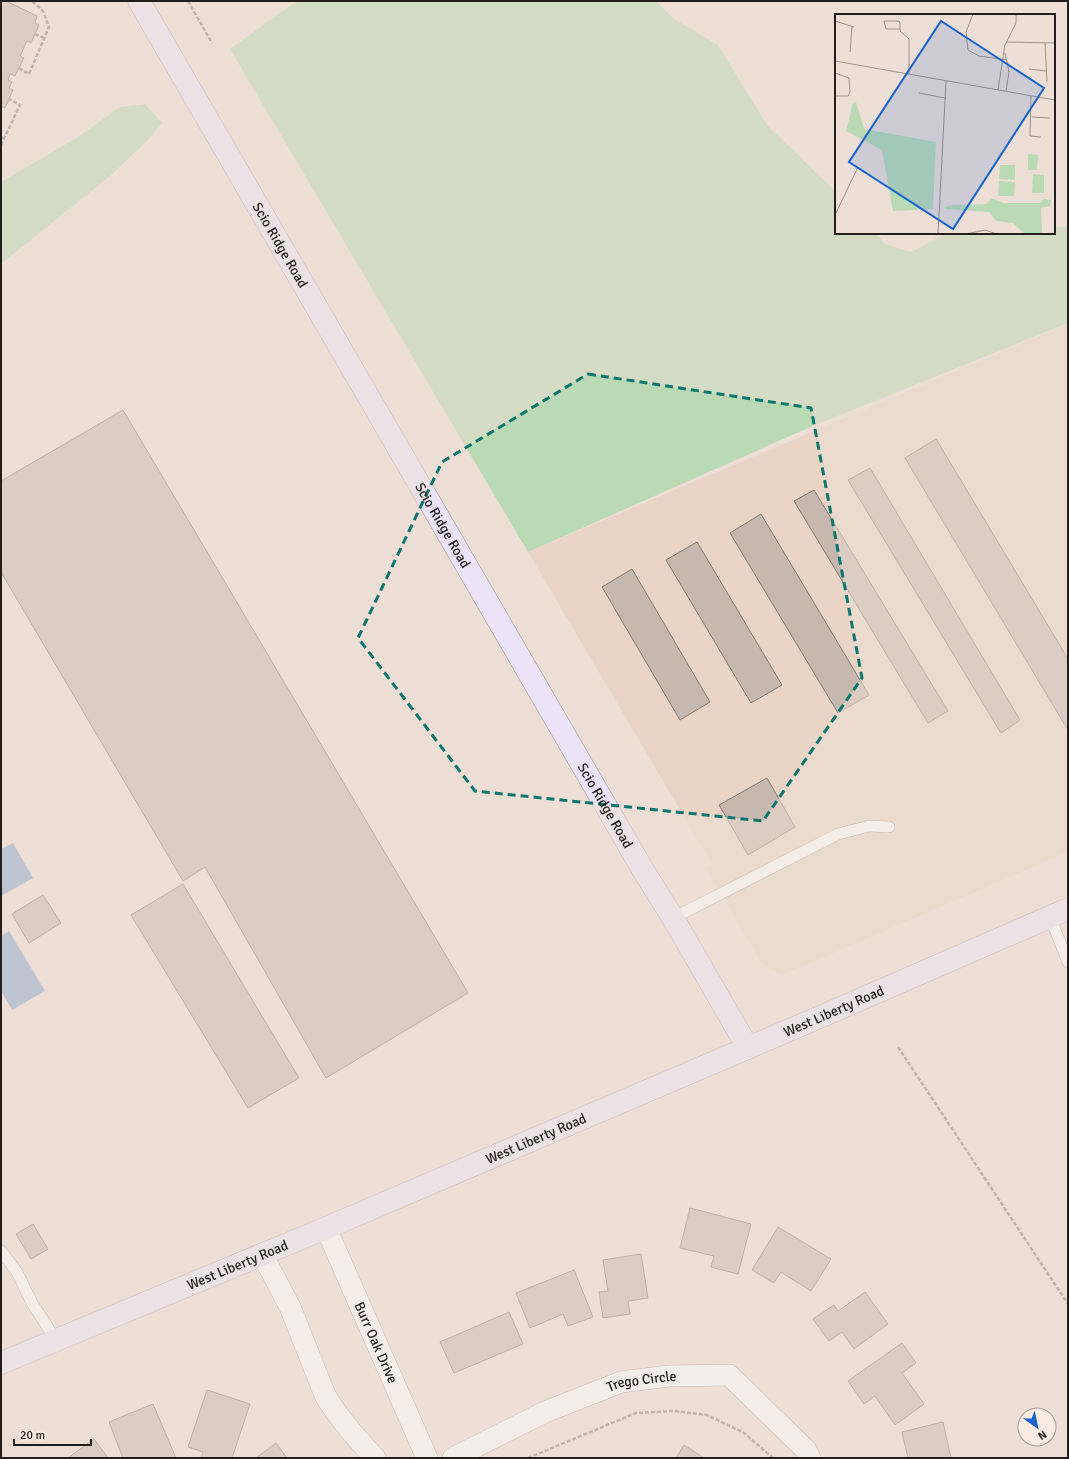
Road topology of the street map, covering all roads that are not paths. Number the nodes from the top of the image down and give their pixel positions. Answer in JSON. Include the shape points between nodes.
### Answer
{"nodes":[{"id":1,"x":140,"y":1,"type":"edge"},
{"id":2,"x":889,"y":827,"type":"dead end"},
{"id":3,"x":1059,"y":913,"type":"edge"},
{"id":4,"x":673,"y":918,"type":"junction"},
{"id":5,"x":1068,"y":962,"type":"edge"},
{"id":6,"x":748,"y":1048,"type":"junction"},
{"id":7,"x":326,"y":1228,"type":"junction"},
{"id":8,"x":1,"y":1250,"type":"edge"},
{"id":9,"x":262,"y":1254,"type":"junction"},
{"id":10,"x":56,"y":1340,"type":"junction"},
{"id":11,"x":1,"y":1363,"type":"edge"},
{"id":12,"x":374,"y":1458,"type":"edge"},
{"id":13,"x":426,"y":1458,"type":"edge"},
{"id":14,"x":453,"y":1458,"type":"edge"},
{"id":15,"x":810,"y":1458,"type":"edge"}],
"edges":[{"from":1,"to":4,"type":"street","name":"Scio Ridge Road"},
{"from":2,"to":4,"type":"lane","via":[[869,826],[838,834]]},
{"from":3,"to":5,"type":"lane"},
{"from":3,"to":6,"type":"street","name":"West Liberty Road"},
{"from":4,"to":6,"type":"street","name":"Scio Ridge Road"},
{"from":6,"to":7,"type":"street","name":"West Liberty Road"},
{"from":7,"to":9,"type":"street","name":"West Liberty Road"},
{"from":7,"to":13,"type":"street","name":"Burr Oak Drive"},
{"from":8,"to":10,"type":"lane","via":[[17,1272],[32,1303]]},
{"from":9,"to":10,"type":"street","name":"West Liberty Road"},
{"from":9,"to":12,"type":"street","via":[[290,1307],[332,1407]]},
{"from":10,"to":11,"type":"street","name":"West Liberty Road"},
{"from":14,"to":15,"type":"street","name":"Trego Circle","via":[[545,1412],[621,1382],[669,1376],[729,1375],[806,1450]]}]}
